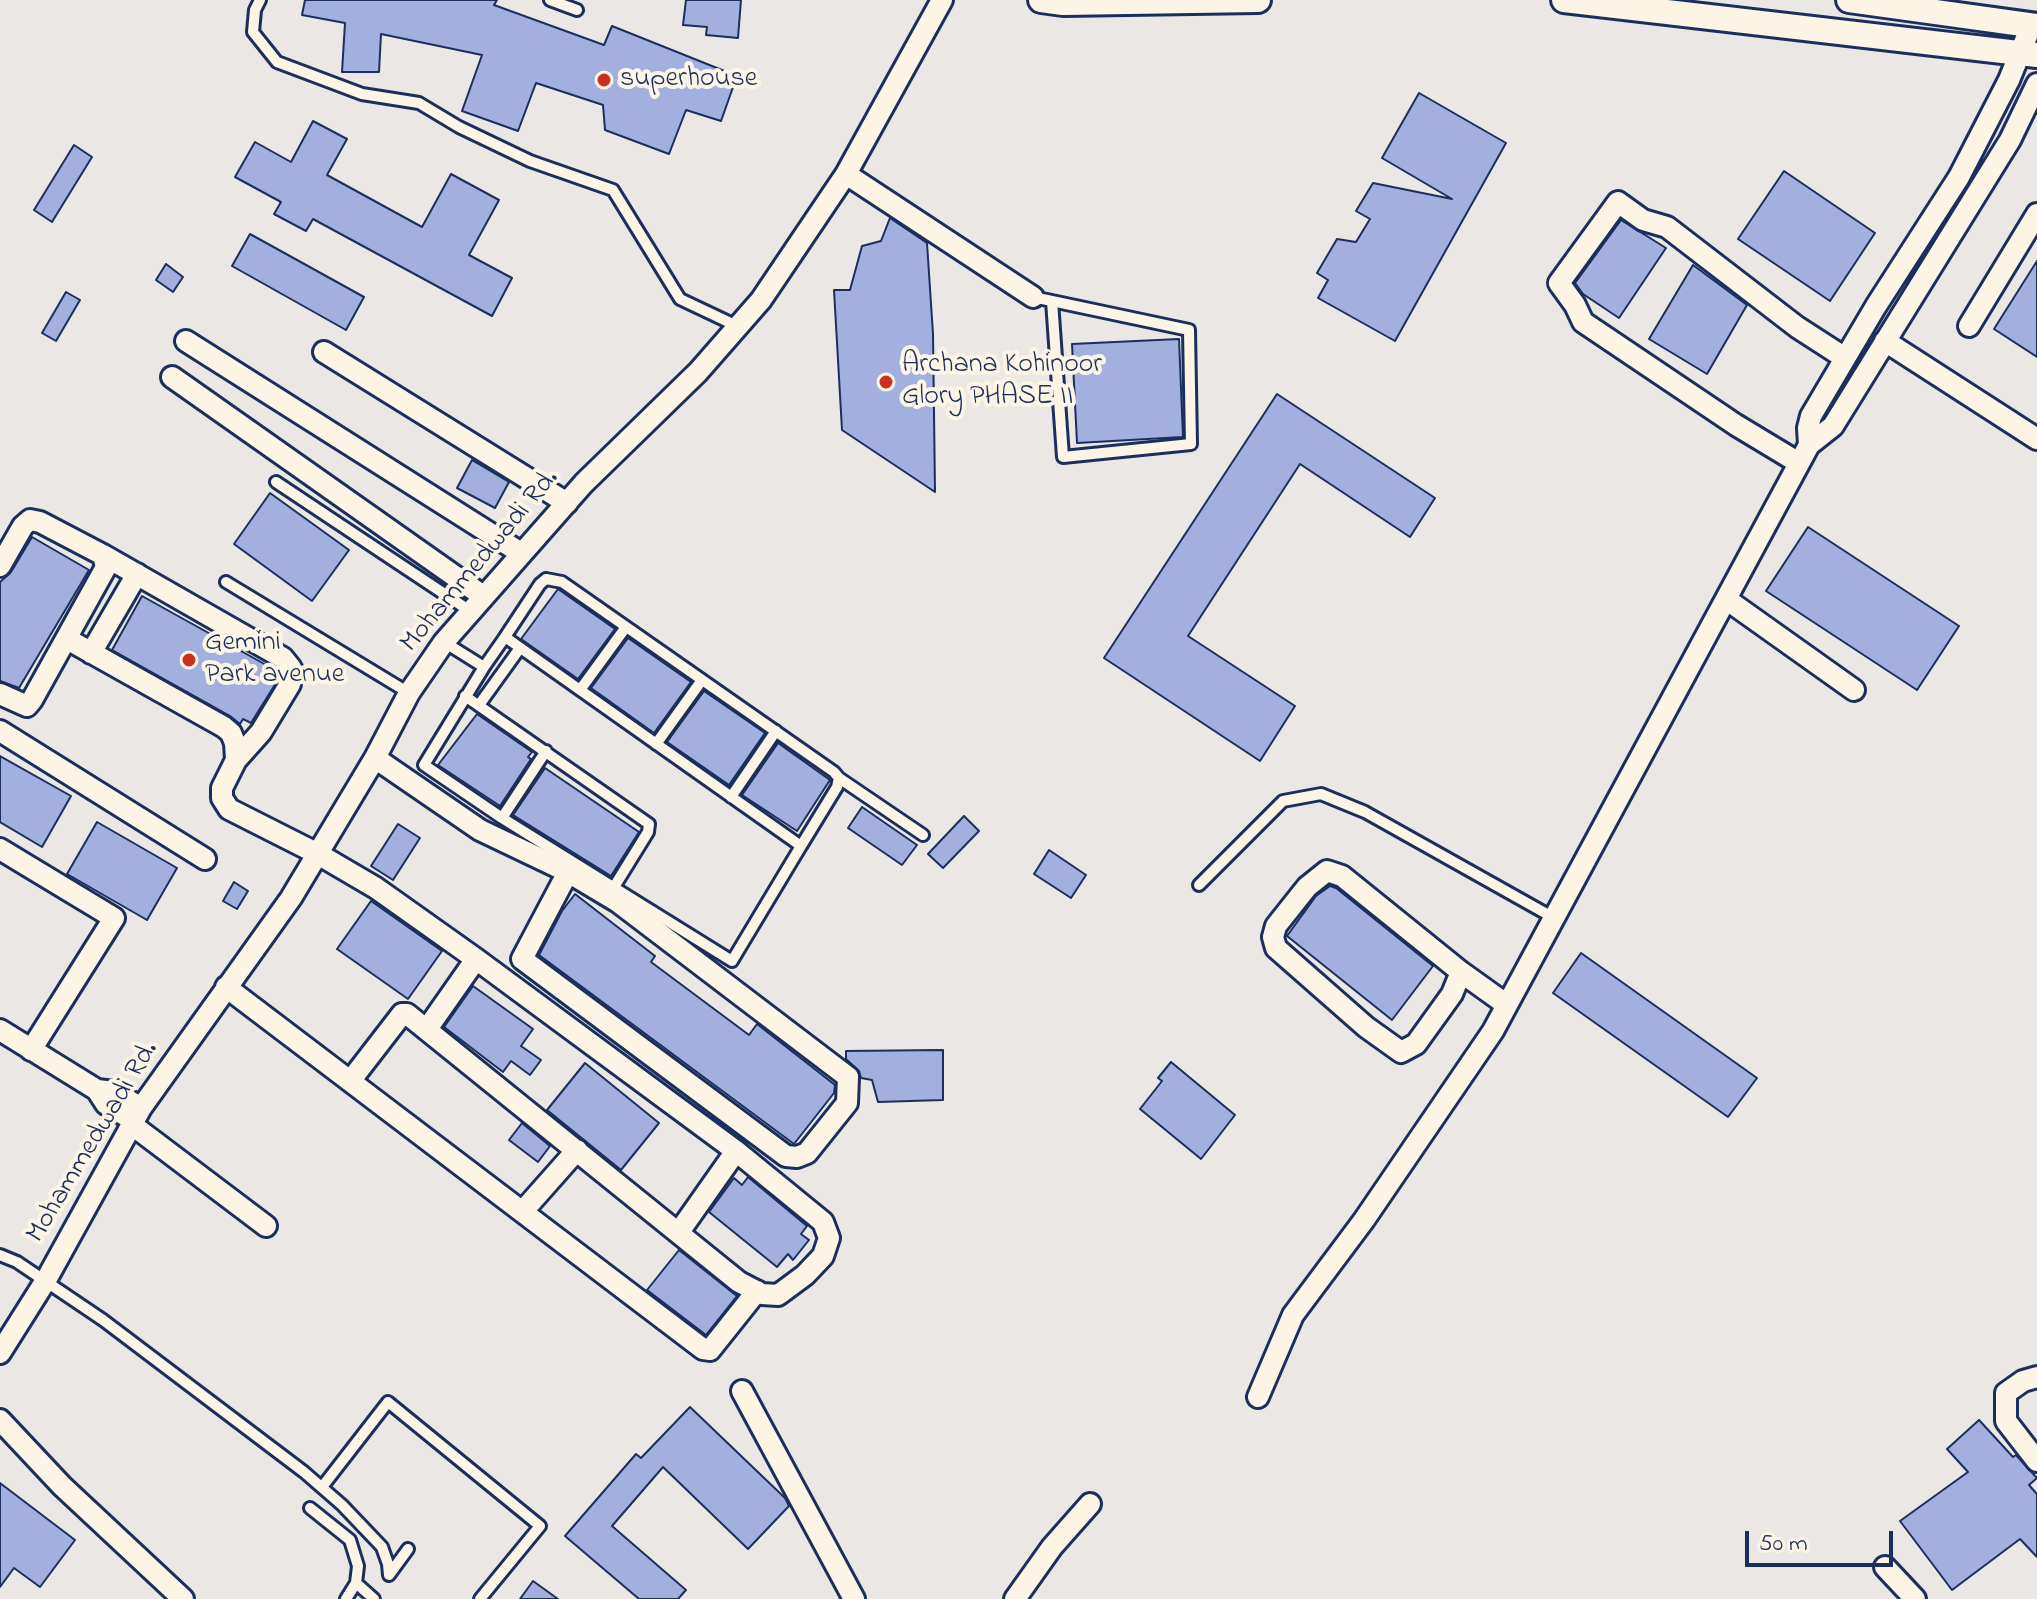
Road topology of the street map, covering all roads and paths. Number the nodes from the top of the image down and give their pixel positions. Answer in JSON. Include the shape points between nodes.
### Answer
{"nodes":[{"id":1,"x":260,"y":0,"type":"edge"},
{"id":2,"x":550,"y":0,"type":"edge"},
{"id":3,"x":942,"y":0,"type":"edge"},
{"id":4,"x":1041,"y":0,"type":"edge"},
{"id":5,"x":1258,"y":0,"type":"edge"},
{"id":6,"x":1564,"y":0,"type":"edge"},
{"id":7,"x":1849,"y":0,"type":"edge"},
{"id":8,"x":577,"y":10,"type":"dead end"},
{"id":9,"x":2034,"y":26,"type":"edge"},
{"id":10,"x":2028,"y":54,"type":"edge"},
{"id":11,"x":2037,"y":84,"type":"edge"},
{"id":12,"x":846,"y":174,"type":"junction"},
{"id":13,"x":2037,"y":214,"type":"edge"},
{"id":14,"x":1042,"y":299,"type":"junction"},
{"id":15,"x":737,"y":326,"type":"junction"},
{"id":16,"x":1969,"y":326,"type":"dead end"},
{"id":17,"x":186,"y":341,"type":"dead end"},
{"id":18,"x":1885,"y":341,"type":"junction"},
{"id":19,"x":324,"y":352,"type":"dead end"},
{"id":20,"x":1845,"y":358,"type":"junction"},
{"id":21,"x":172,"y":377,"type":"dead end"},
{"id":22,"x":2037,"y":439,"type":"edge"},
{"id":23,"x":1809,"y":445,"type":"junction"},
{"id":24,"x":1799,"y":463,"type":"junction"},
{"id":25,"x":276,"y":482,"type":"dead end"},
{"id":26,"x":567,"y":503,"type":"junction"},
{"id":27,"x":521,"y":553,"type":"junction"},
{"id":28,"x":103,"y":555,"type":"junction"},
{"id":29,"x":0,"y":566,"type":"edge"},
{"id":30,"x":137,"y":574,"type":"junction"},
{"id":31,"x":226,"y":582,"type":"dead end"},
{"id":32,"x":1726,"y":599,"type":"junction"},
{"id":33,"x":477,"y":603,"type":"junction"},
{"id":34,"x":626,"y":627,"type":"junction"},
{"id":35,"x":505,"y":637,"type":"junction"},
{"id":36,"x":67,"y":639,"type":"junction"},
{"id":37,"x":444,"y":642,"type":"junction"},
{"id":38,"x":520,"y":648,"type":"junction"},
{"id":39,"x":91,"y":653,"type":"junction"},
{"id":40,"x":484,"y":667,"type":"junction"},
{"id":41,"x":702,"y":680,"type":"junction"},
{"id":42,"x":580,"y":690,"type":"junction"},
{"id":43,"x":1854,"y":690,"type":"dead end"},
{"id":44,"x":409,"y":693,"type":"junction"},
{"id":45,"x":0,"y":694,"type":"edge"},
{"id":46,"x":465,"y":696,"type":"junction"},
{"id":47,"x":479,"y":705,"type":"junction"},
{"id":48,"x":0,"y":731,"type":"edge"},
{"id":49,"x":776,"y":731,"type":"junction"},
{"id":50,"x":656,"y":744,"type":"junction"},
{"id":51,"x":546,"y":751,"type":"junction"},
{"id":52,"x":375,"y":758,"type":"junction"},
{"id":53,"x":236,"y":760,"type":"junction"},
{"id":54,"x":839,"y":778,"type":"junction"},
{"id":55,"x":731,"y":797,"type":"junction"},
{"id":56,"x":502,"y":818,"type":"junction"},
{"id":57,"x":923,"y":835,"type":"dead end"},
{"id":58,"x":801,"y":846,"type":"junction"},
{"id":59,"x":0,"y":849,"type":"edge"},
{"id":60,"x":318,"y":854,"type":"junction"},
{"id":61,"x":205,"y":859,"type":"dead end"},
{"id":62,"x":568,"y":872,"type":"junction"},
{"id":63,"x":1199,"y":885,"type":"dead end"},
{"id":64,"x":614,"y":887,"type":"junction"},
{"id":65,"x":1554,"y":918,"type":"junction"},
{"id":66,"x":476,"y":959,"type":"junction"},
{"id":67,"x":1461,"y":972,"type":"junction"},
{"id":68,"x":226,"y":987,"type":"junction"},
{"id":69,"x":1507,"y":1005,"type":"junction"},
{"id":70,"x":427,"y":1029,"type":"junction"},
{"id":71,"x":0,"y":1030,"type":"edge"},
{"id":72,"x":31,"y":1050,"type":"junction"},
{"id":73,"x":351,"y":1080,"type":"junction"},
{"id":74,"x":135,"y":1117,"type":"junction"},
{"id":75,"x":577,"y":1150,"type":"junction"},
{"id":76,"x":736,"y":1151,"type":"junction"},
{"id":77,"x":523,"y":1211,"type":"junction"},
{"id":78,"x":266,"y":1226,"type":"dead end"},
{"id":79,"x":679,"y":1232,"type":"junction"},
{"id":80,"x":0,"y":1255,"type":"edge"},
{"id":81,"x":46,"y":1280,"type":"junction"},
{"id":82,"x":757,"y":1291,"type":"junction"},
{"id":83,"x":0,"y":1353,"type":"edge"},
{"id":84,"x":2037,"y":1377,"type":"edge"},
{"id":85,"x":742,"y":1391,"type":"dead end"},
{"id":86,"x":1258,"y":1397,"type":"dead end"},
{"id":87,"x":0,"y":1420,"type":"edge"},
{"id":88,"x":2037,"y":1461,"type":"edge"},
{"id":89,"x":322,"y":1487,"type":"junction"},
{"id":90,"x":1090,"y":1504,"type":"dead end"},
{"id":91,"x":310,"y":1508,"type":"dead end"},
{"id":92,"x":408,"y":1549,"type":"dead end"},
{"id":93,"x":1885,"y":1567,"type":"dead end"},
{"id":94,"x":356,"y":1583,"type":"junction"},
{"id":95,"x":183,"y":1599,"type":"edge"},
{"id":96,"x":346,"y":1599,"type":"edge"},
{"id":97,"x":374,"y":1599,"type":"edge"},
{"id":98,"x":480,"y":1599,"type":"edge"},
{"id":99,"x":854,"y":1599,"type":"edge"},
{"id":100,"x":1015,"y":1599,"type":"edge"},
{"id":101,"x":1915,"y":1599,"type":"edge"}],
"edges":[{"from":1,"to":15,"type":"lane","via":[[253,32],[277,62],[362,94],[419,103],[530,161],[613,190],[680,299]]},
{"from":2,"to":8,"type":"lane"},
{"from":3,"to":12,"type":"street","name":"Mohammedwadi Rd."},
{"from":4,"to":5,"type":"street"},
{"from":6,"to":10,"type":"street"},
{"from":7,"to":9,"type":"street"},
{"from":9,"to":10,"type":"street"},
{"from":10,"to":20,"type":"street","via":[[1959,177]]},
{"from":11,"to":18,"type":"street","via":[[2010,140]]},
{"from":12,"to":14,"type":"street"},
{"from":12,"to":15,"type":"street","name":"Mohammedwadi Rd.","via":[[761,300]]},
{"from":13,"to":16,"type":"street"},
{"from":14,"to":14,"type":"lane","via":[[1189,330],[1191,444],[1063,457]]},
{"from":15,"to":26,"type":"street","name":"Mohammedwadi Rd."},
{"from":17,"to":27,"type":"street"},
{"from":18,"to":22,"type":"street"},
{"from":18,"to":23,"type":"street","via":[[1833,426]]},
{"from":19,"to":26,"type":"street"},
{"from":20,"to":23,"type":"street","via":[[1811,416]]},
{"from":20,"to":24,"type":"street","via":[[1667,227],[1643,220],[1618,202],[1559,283],[1583,322]]},
{"from":21,"to":33,"type":"street"},
{"from":23,"to":24,"type":"street"},
{"from":24,"to":32,"type":"street"},
{"from":25,"to":33,"type":"lane"},
{"from":26,"to":27,"type":"street","name":"Mohammedwadi Rd."},
{"from":27,"to":33,"type":"street","name":"Mohammedwadi Rd."},
{"from":28,"to":29,"type":"street","via":[[30,520]]},
{"from":28,"to":30,"type":"street"},
{"from":28,"to":36,"type":"street","via":[[106,567]]},
{"from":30,"to":39,"type":"street"},
{"from":30,"to":53,"type":"street","via":[[283,658],[291,668],[290,684],[261,732]]},
{"from":31,"to":44,"type":"lane"},
{"from":32,"to":43,"type":"street"},
{"from":32,"to":65,"type":"street"},
{"from":33,"to":37,"type":"street","name":"Mohammedwadi Rd."},
{"from":34,"to":35,"type":"lane","via":[[562,582],[546,579]]},
{"from":34,"to":41,"type":"lane"},
{"from":34,"to":42,"type":"lane"},
{"from":35,"to":38,"type":"lane"},
{"from":35,"to":40,"type":"lane"},
{"from":36,"to":39,"type":"street"},
{"from":36,"to":45,"type":"street","via":[[27,706]]},
{"from":37,"to":40,"type":"lane"},
{"from":37,"to":44,"type":"street","name":"Mohammedwadi Rd."},
{"from":38,"to":42,"type":"lane"},
{"from":38,"to":47,"type":"lane"},
{"from":39,"to":53,"type":"street","via":[[224,727],[235,743]]},
{"from":40,"to":46,"type":"lane"},
{"from":41,"to":49,"type":"lane"},
{"from":41,"to":50,"type":"lane"},
{"from":42,"to":50,"type":"lane"},
{"from":44,"to":52,"type":"street","name":"Mohammedwadi Rd."},
{"from":46,"to":47,"type":"lane"},
{"from":46,"to":56,"type":"lane","via":[[424,765]]},
{"from":47,"to":51,"type":"lane"},
{"from":48,"to":61,"type":"street"},
{"from":49,"to":54,"type":"lane"},
{"from":49,"to":55,"type":"lane"},
{"from":50,"to":55,"type":"lane"},
{"from":51,"to":56,"type":"lane"},
{"from":51,"to":64,"type":"lane","via":[[649,824]]},
{"from":52,"to":60,"type":"street","name":"Mohammedwadi Rd."},
{"from":52,"to":62,"type":"street","via":[[480,830]]},
{"from":53,"to":60,"type":"street","via":[[222,788],[229,809]]},
{"from":54,"to":57,"type":"lane"},
{"from":54,"to":58,"type":"lane"},
{"from":55,"to":58,"type":"lane"},
{"from":56,"to":64,"type":"lane"},
{"from":58,"to":64,"type":"lane","via":[[732,961]]},
{"from":59,"to":72,"type":"street","via":[[114,918]]},
{"from":60,"to":66,"type":"street"},
{"from":60,"to":68,"type":"street","name":"Mohammedwadi Rd."},
{"from":62,"to":62,"type":"street","via":[[618,902],[848,1077],[847,1103],[807,1153],[786,1156],[522,959]]},
{"from":63,"to":65,"type":"lane","via":[[1283,801],[1321,794],[1365,812]]},
{"from":65,"to":69,"type":"street"},
{"from":66,"to":70,"type":"street"},
{"from":66,"to":76,"type":"street"},
{"from":67,"to":67,"type":"street","via":[[1342,876],[1327,871],[1307,887],[1273,937],[1276,948],[1401,1052],[1416,1044],[1452,994]]},
{"from":67,"to":69,"type":"street"},
{"from":68,"to":73,"type":"street"},
{"from":68,"to":74,"type":"street","name":"Mohammedwadi Rd."},
{"from":69,"to":86,"type":"street","via":[[1372,1208],[1293,1315]]},
{"from":70,"to":73,"type":"street","via":[[402,1014]]},
{"from":70,"to":75,"type":"street"},
{"from":71,"to":72,"type":"street"},
{"from":72,"to":74,"type":"street","via":[[97,1090],[115,1092]]},
{"from":73,"to":77,"type":"street"},
{"from":74,"to":78,"type":"street"},
{"from":74,"to":81,"type":"street","name":"Mohammedwadi Rd."},
{"from":75,"to":77,"type":"street"},
{"from":75,"to":79,"type":"street"},
{"from":76,"to":79,"type":"street"},
{"from":76,"to":82,"type":"street","via":[[823,1222],[829,1238],[823,1256],[778,1295]]},
{"from":77,"to":82,"type":"street","via":[[703,1349],[710,1350]]},
{"from":79,"to":82,"type":"street"},
{"from":80,"to":81,"type":"lane"},
{"from":81,"to":83,"type":"street","name":"Mohammedwadi Rd."},
{"from":81,"to":89,"type":"lane"},
{"from":84,"to":88,"type":"street","via":[[2006,1393],[2006,1421]]},
{"from":85,"to":99,"type":"street"},
{"from":87,"to":95,"type":"street"},
{"from":89,"to":92,"type":"lane","via":[[382,1547],[389,1575]]},
{"from":89,"to":98,"type":"lane","via":[[388,1402],[540,1526]]},
{"from":90,"to":100,"type":"street"},
{"from":91,"to":94,"type":"lane","via":[[350,1540],[358,1566]]},
{"from":93,"to":101,"type":"street"},
{"from":94,"to":96,"type":"lane"},
{"from":94,"to":97,"type":"lane"}]}
